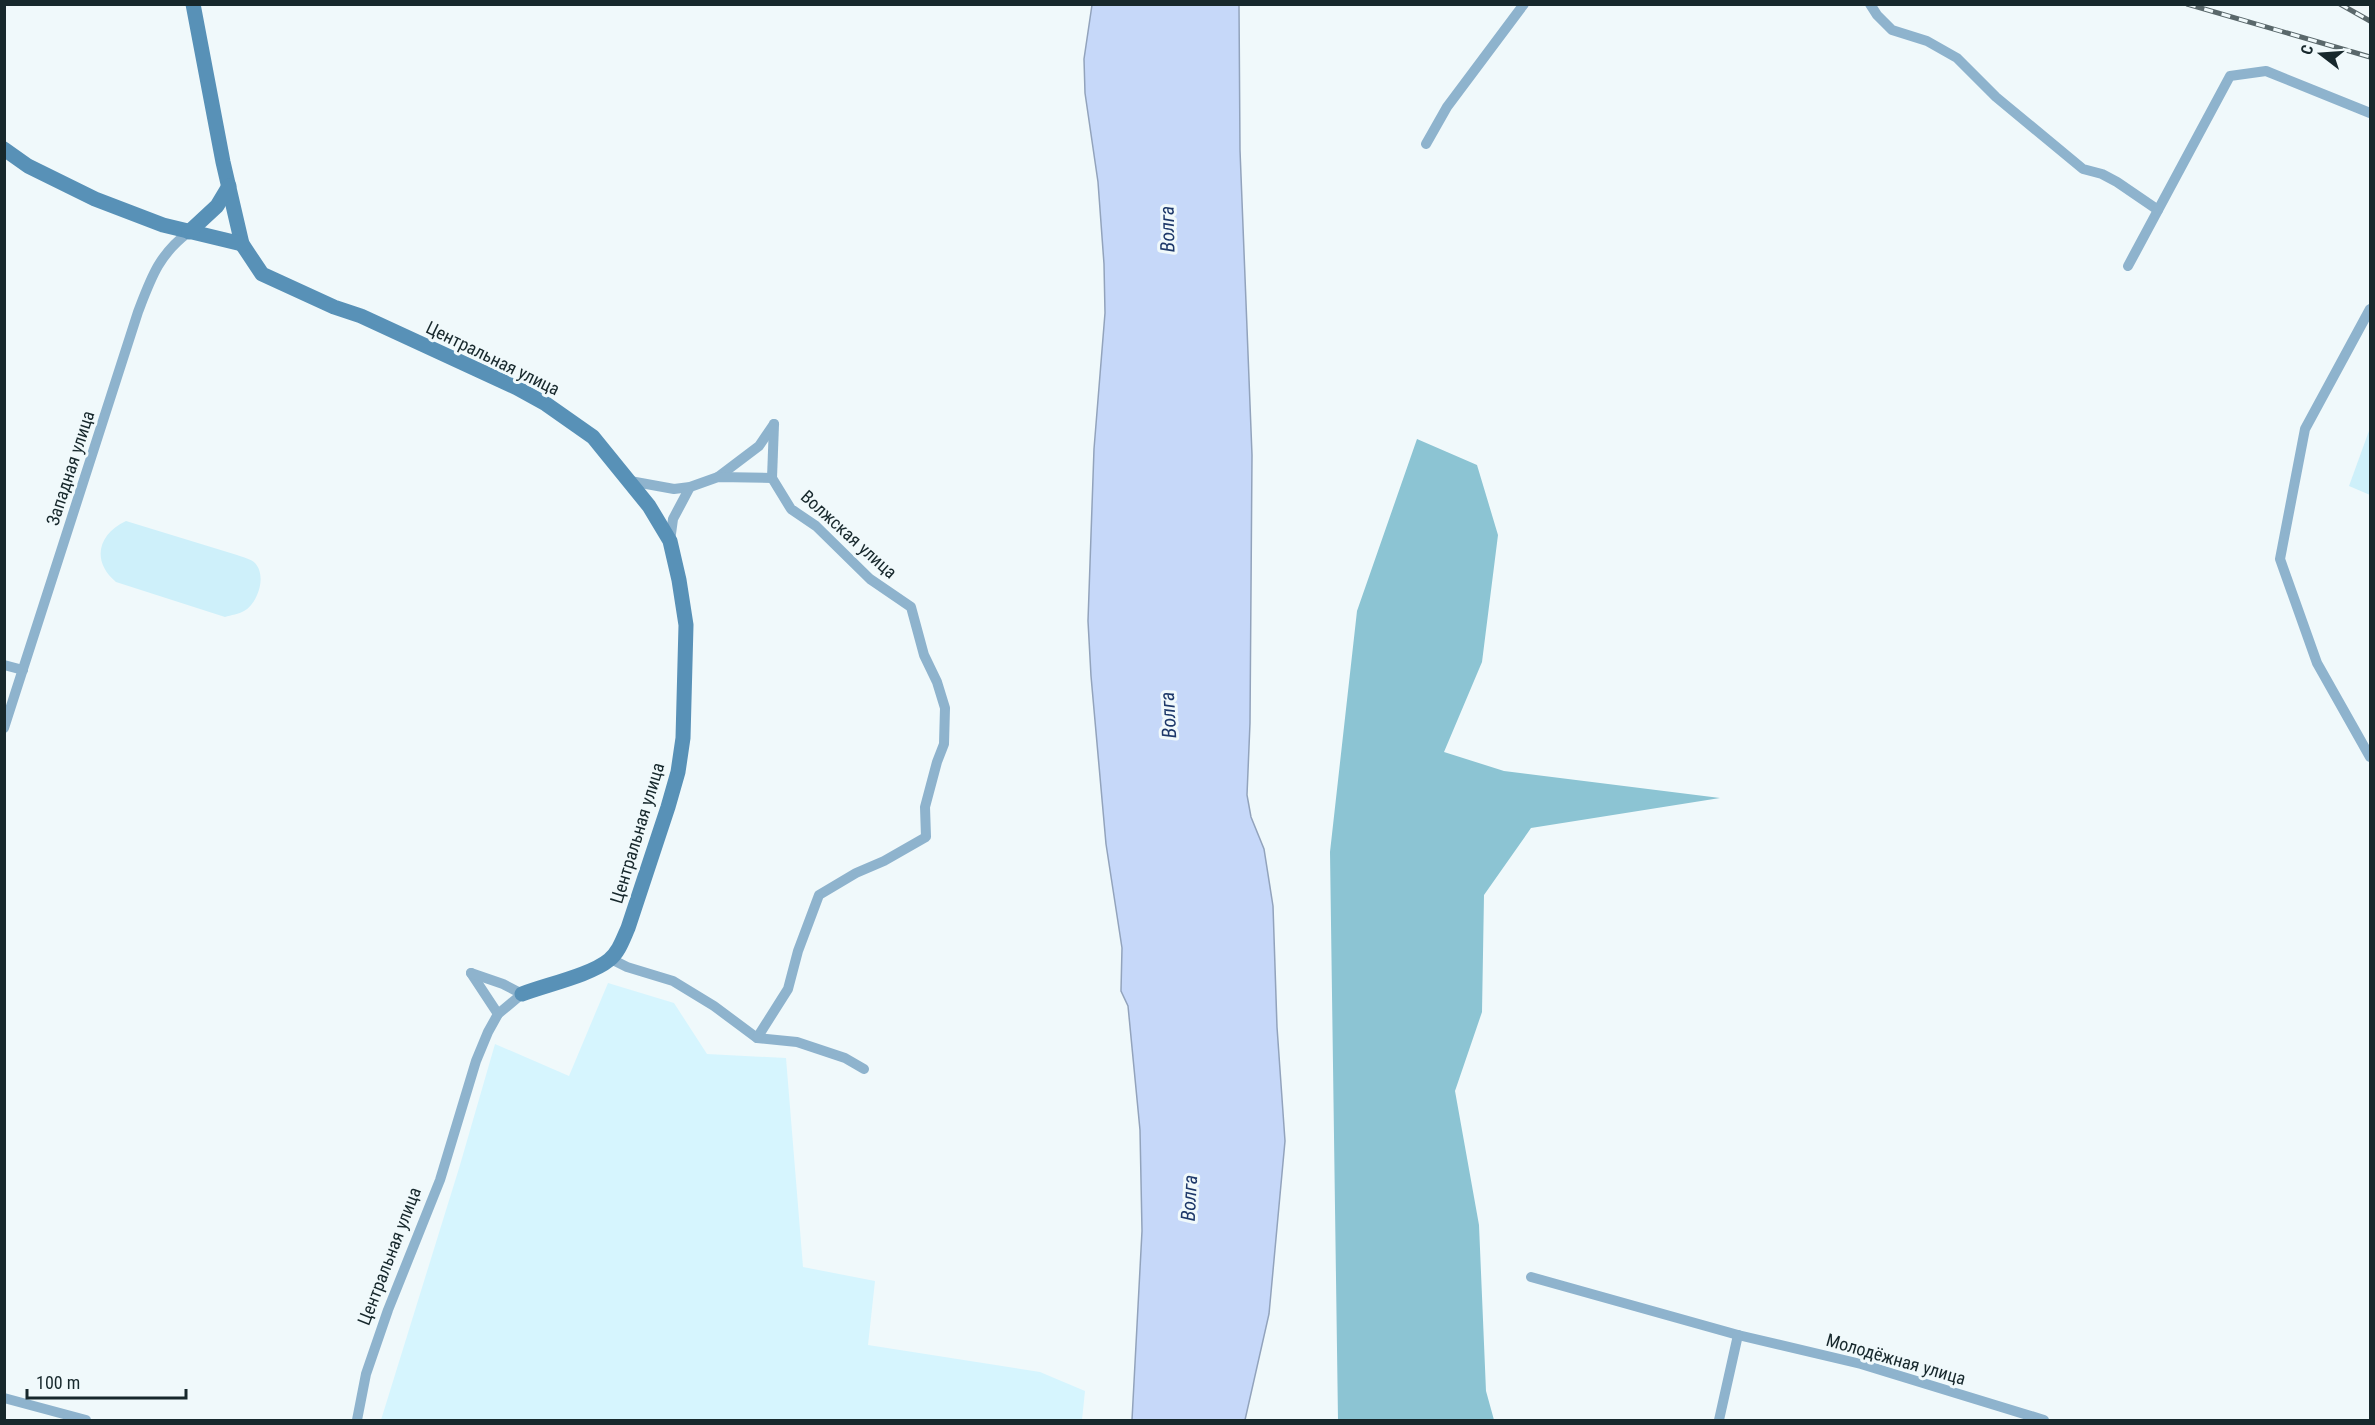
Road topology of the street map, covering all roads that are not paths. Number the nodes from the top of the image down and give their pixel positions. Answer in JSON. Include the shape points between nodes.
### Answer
{"nodes":[{"id":1,"x":193,"y":4,"type":"edge"},
{"id":2,"x":1524,"y":4,"type":"edge"},
{"id":3,"x":1870,"y":4,"type":"edge"},
{"id":4,"x":2370,"y":113,"type":"edge"},
{"id":5,"x":1426,"y":144,"type":"dead end"},
{"id":6,"x":4,"y":149,"type":"edge"},
{"id":7,"x":229,"y":186,"type":"junction"},
{"id":8,"x":2158,"y":210,"type":"junction"},
{"id":9,"x":189,"y":232,"type":"junction"},
{"id":10,"x":242,"y":244,"type":"junction"},
{"id":11,"x":2128,"y":266,"type":"dead end"},
{"id":12,"x":2370,"y":309,"type":"edge"},
{"id":13,"x":718,"y":477,"type":"junction"},
{"id":14,"x":772,"y":478,"type":"junction"},
{"id":15,"x":630,"y":481,"type":"junction"},
{"id":16,"x":690,"y":487,"type":"junction"},
{"id":17,"x":670,"y":541,"type":"junction"},
{"id":18,"x":4,"y":665,"type":"edge"},
{"id":19,"x":23,"y":670,"type":"junction"},
{"id":20,"x":4,"y":728,"type":"edge"},
{"id":21,"x":2370,"y":757,"type":"edge"},
{"id":22,"x":611,"y":959,"type":"junction"},
{"id":23,"x":522,"y":994,"type":"junction"},
{"id":24,"x":498,"y":1014,"type":"junction"},
{"id":25,"x":758,"y":1038,"type":"junction"},
{"id":26,"x":864,"y":1070,"type":"dead end"},
{"id":27,"x":1531,"y":1277,"type":"dead end"},
{"id":28,"x":1738,"y":1335,"type":"junction"},
{"id":29,"x":4,"y":1398,"type":"edge"},
{"id":30,"x":71,"y":1419,"type":"edge"},
{"id":31,"x":86,"y":1420,"type":"edge"},
{"id":32,"x":357,"y":1420,"type":"edge"},
{"id":33,"x":1719,"y":1420,"type":"edge"},
{"id":34,"x":2044,"y":1420,"type":"edge"}],
"edges":[{"from":1,"to":7,"type":"street","name":"Центральная улица"},
{"from":2,"to":5,"type":"street","via":[[1447,107]]},
{"from":3,"to":8,"type":"street","via":[[1892,30],[1927,41],[1958,58],[1996,97],[2083,169],[2117,182]]},
{"from":4,"to":8,"type":"street","via":[[2266,72],[2230,76]]},
{"from":6,"to":9,"type":"street","via":[[28,166],[95,199]]},
{"from":7,"to":9,"type":"street","via":[[217,206]]},
{"from":7,"to":10,"type":"street","name":"Центральная улица"},
{"from":8,"to":11,"type":"street"},
{"from":9,"to":10,"type":"street"},
{"from":9,"to":19,"type":"street","name":"Западная улица","via":[[172,244],[159,261],[138,312]]},
{"from":10,"to":15,"type":"street","name":"Центральная улица","via":[[262,274],[361,316],[546,404],[593,437]]},
{"from":12,"to":21,"type":"street","via":[[2305,429],[2280,559],[2317,663]]},
{"from":13,"to":14,"type":"street"},
{"from":13,"to":14,"type":"street","via":[[759,446],[774,424]]},
{"from":13,"to":16,"type":"street"},
{"from":14,"to":25,"type":"street","name":"Волжская улица","via":[[791,509],[816,526],[870,579],[911,607],[945,708],[944,744],[925,807],[926,837],[819,896],[788,989]]},
{"from":15,"to":16,"type":"street","via":[[674,489]]},
{"from":15,"to":17,"type":"street","name":"Центральная улица"},
{"from":16,"to":17,"type":"street","via":[[673,519]]},
{"from":17,"to":22,"type":"street","name":"Центральная улица","via":[[686,625],[683,738],[665,817],[628,928]]},
{"from":18,"to":19,"type":"street"},
{"from":19,"to":20,"type":"street","name":"Западная улица"},
{"from":22,"to":23,"type":"street","name":"Центральная улица","via":[[598,968]]},
{"from":22,"to":25,"type":"street","via":[[673,981]]},
{"from":23,"to":24,"type":"street","name":"Центральная улица"},
{"from":23,"to":24,"type":"street","via":[[471,973]]},
{"from":24,"to":32,"type":"street","name":"Центральная улица","via":[[476,1061],[440,1180],[366,1374]]},
{"from":25,"to":26,"type":"street","via":[[797,1042],[845,1058]]},
{"from":27,"to":28,"type":"street","name":"Молодёжная улица"},
{"from":28,"to":33,"type":"street"},
{"from":28,"to":34,"type":"street","name":"Молодёжная улица","via":[[1861,1364]]},
{"from":29,"to":30,"type":"street"},
{"from":30,"to":31,"type":"street"}]}
